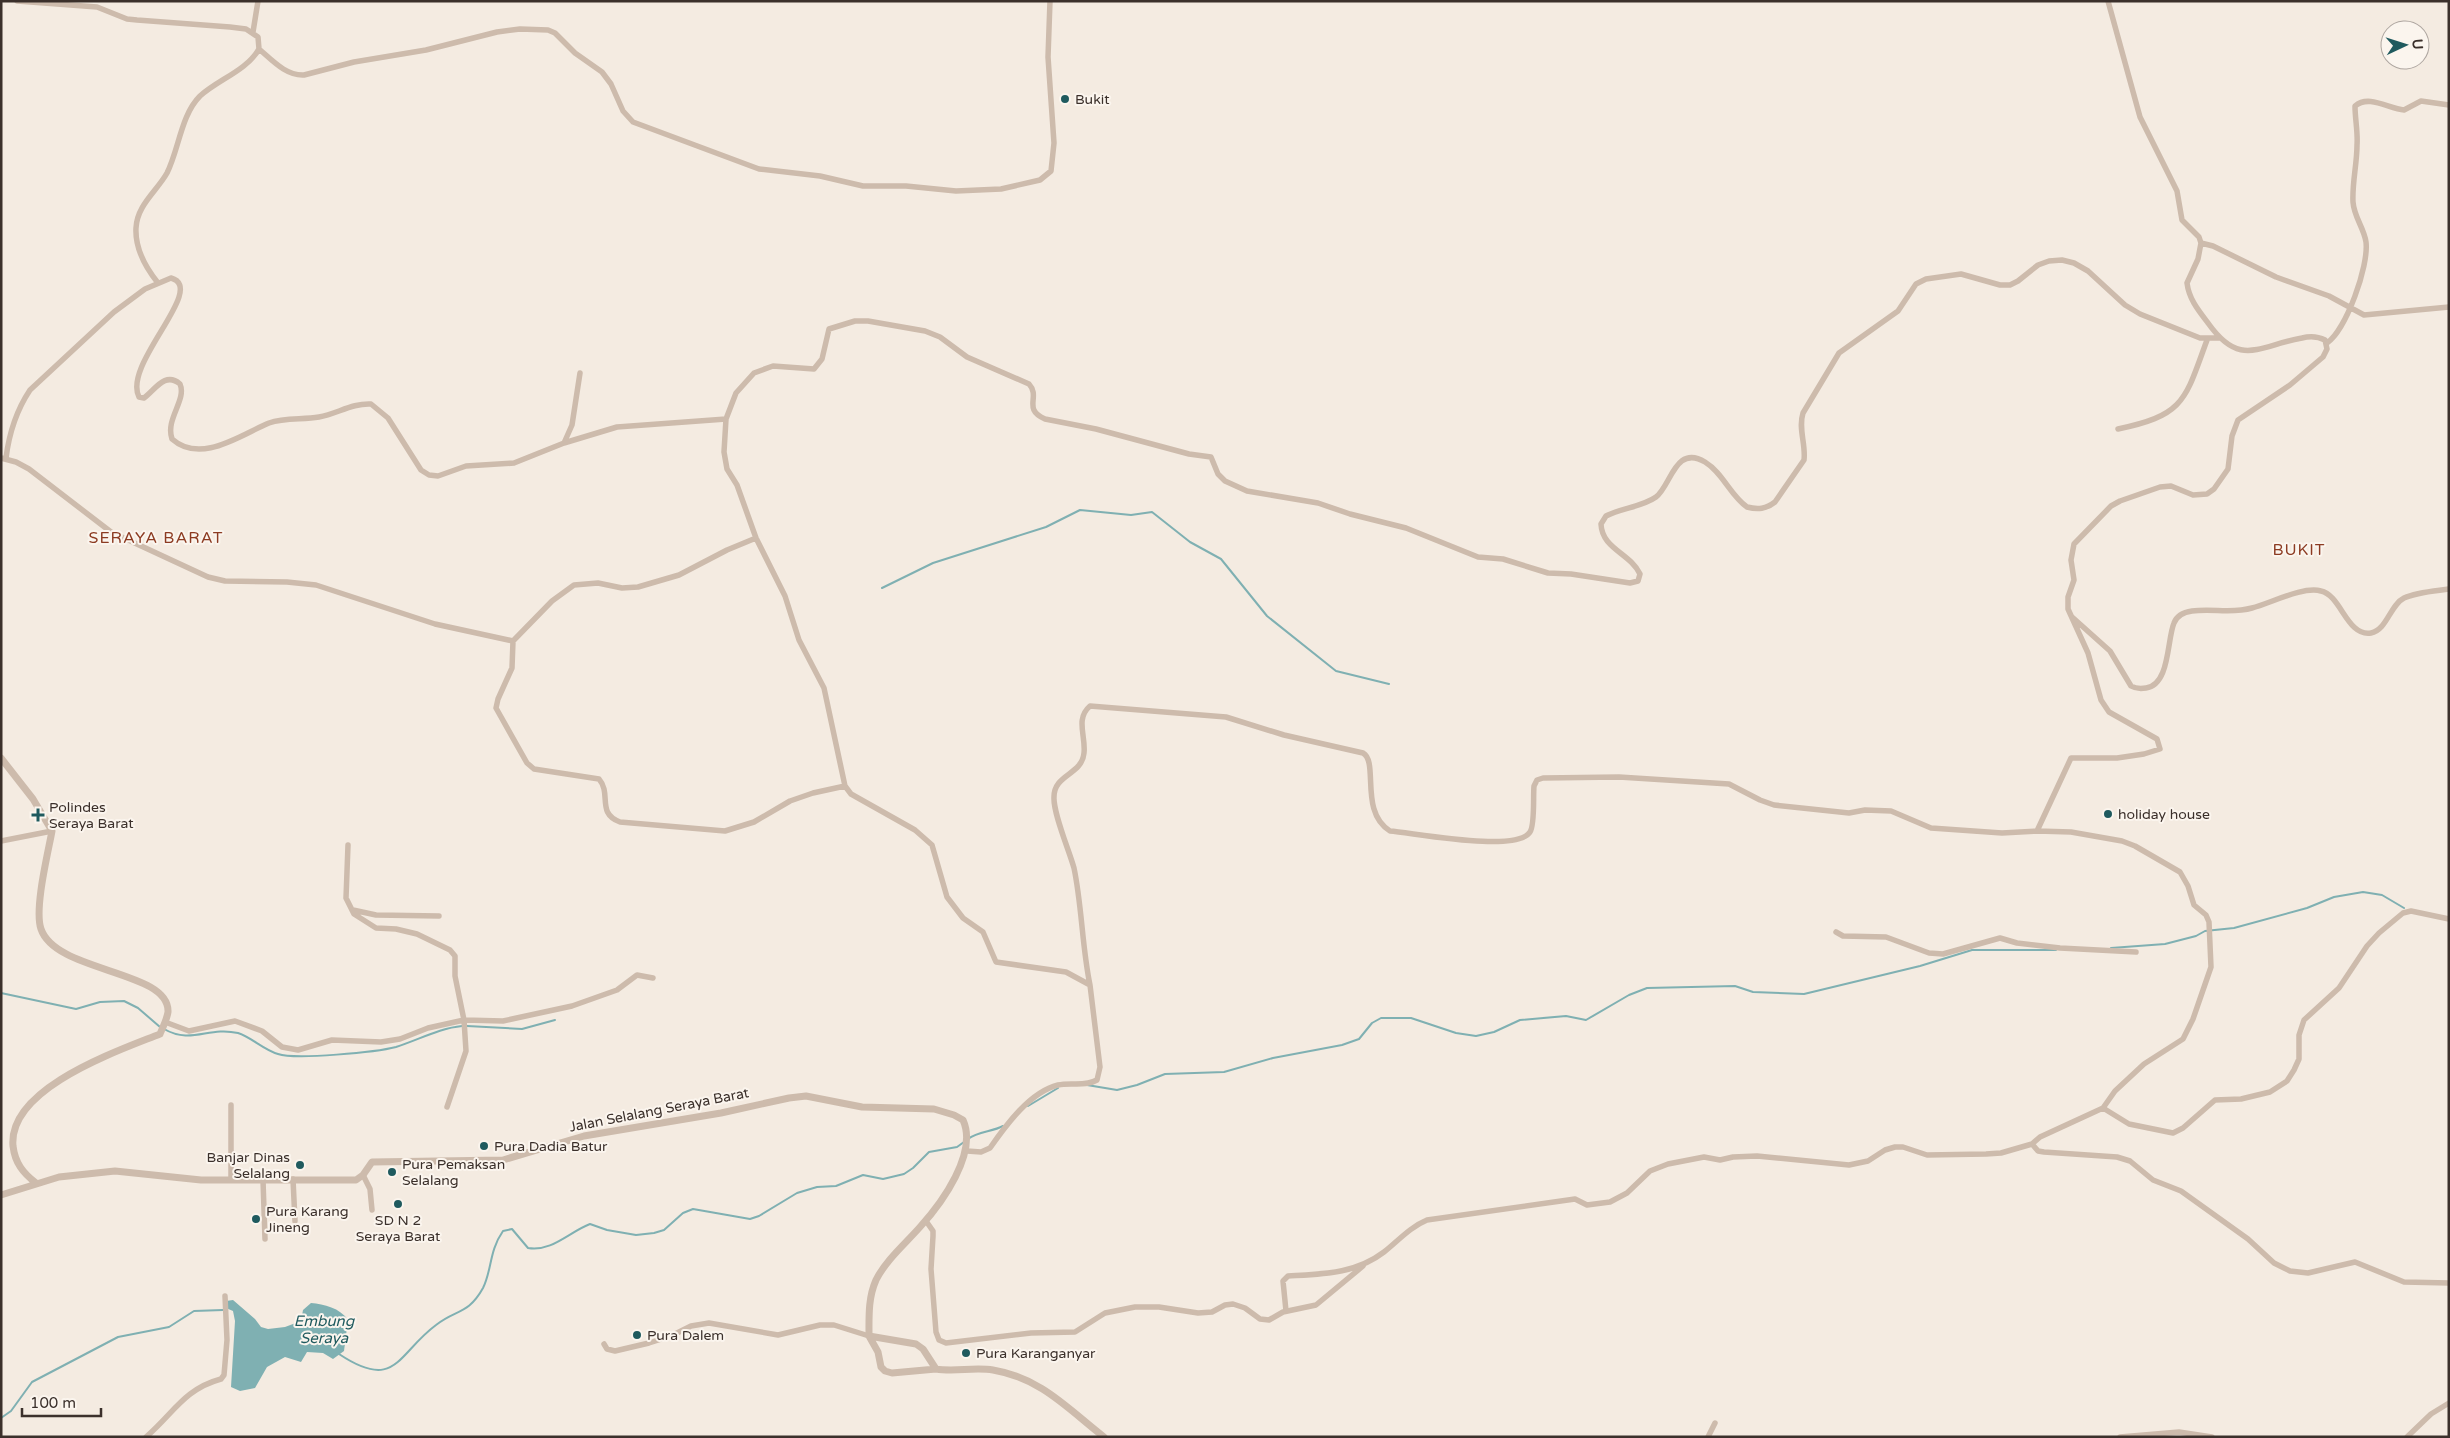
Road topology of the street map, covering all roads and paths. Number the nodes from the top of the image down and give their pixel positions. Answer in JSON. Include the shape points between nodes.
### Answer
{"nodes":[{"id":1,"x":17,"y":1,"type":"edge"},
{"id":2,"x":258,"y":1,"type":"edge"},
{"id":3,"x":1050,"y":1,"type":"edge"},
{"id":4,"x":2108,"y":1,"type":"edge"},
{"id":5,"x":252,"y":32,"type":"junction"},
{"id":6,"x":259,"y":49,"type":"junction"},
{"id":7,"x":2449,"y":105,"type":"edge"},
{"id":8,"x":2201,"y":242,"type":"junction"},
{"id":9,"x":158,"y":283,"type":"junction"},
{"id":10,"x":2449,"y":307,"type":"edge"},
{"id":11,"x":2350,"y":308,"type":"junction"},
{"id":12,"x":2219,"y":338,"type":"junction"},
{"id":13,"x":2207,"y":340,"type":"junction"},
{"id":14,"x":2326,"y":343,"type":"junction"},
{"id":15,"x":580,"y":373,"type":"dead end"},
{"id":16,"x":726,"y":419,"type":"junction"},
{"id":17,"x":2118,"y":429,"type":"dead end"},
{"id":18,"x":564,"y":443,"type":"junction"},
{"id":19,"x":4,"y":458,"type":"edge"},
{"id":20,"x":756,"y":538,"type":"junction"},
{"id":21,"x":2449,"y":589,"type":"edge"},
{"id":22,"x":2071,"y":616,"type":"junction"},
{"id":23,"x":513,"y":640,"type":"junction"},
{"id":24,"x":1,"y":758,"type":"edge"},
{"id":25,"x":845,"y":786,"type":"junction"},
{"id":26,"x":52,"y":831,"type":"junction"},
{"id":27,"x":2037,"y":831,"type":"junction"},
{"id":28,"x":1,"y":841,"type":"edge"},
{"id":29,"x":348,"y":845,"type":"dead end"},
{"id":30,"x":349,"y":908,"type":"junction"},
{"id":31,"x":439,"y":916,"type":"dead end"},
{"id":32,"x":2449,"y":919,"type":"edge"},
{"id":33,"x":1836,"y":932,"type":"dead end"},
{"id":34,"x":2136,"y":952,"type":"dead end"},
{"id":35,"x":653,"y":978,"type":"dead end"},
{"id":36,"x":1090,"y":985,"type":"junction"},
{"id":37,"x":464,"y":1020,"type":"junction"},
{"id":38,"x":165,"y":1023,"type":"junction"},
{"id":39,"x":231,"y":1105,"type":"dead end"},
{"id":40,"x":447,"y":1106,"type":"dead end"},
{"id":41,"x":2103,"y":1108,"type":"junction"},
{"id":42,"x":2032,"y":1144,"type":"junction"},
{"id":43,"x":967,"y":1151,"type":"junction"},
{"id":44,"x":24,"y":1173,"type":"junction"},
{"id":45,"x":363,"y":1175,"type":"junction"},
{"id":46,"x":293,"y":1179,"type":"junction"},
{"id":47,"x":231,"y":1180,"type":"junction"},
{"id":48,"x":263,"y":1180,"type":"junction"},
{"id":49,"x":36,"y":1183,"type":"junction"},
{"id":50,"x":17,"y":1189,"type":"junction"},
{"id":51,"x":1,"y":1195,"type":"edge"},
{"id":52,"x":372,"y":1210,"type":"dead end"},
{"id":53,"x":295,"y":1221,"type":"dead end"},
{"id":54,"x":926,"y":1221,"type":"junction"},
{"id":55,"x":265,"y":1239,"type":"dead end"},
{"id":56,"x":1364,"y":1265,"type":"junction"},
{"id":57,"x":2449,"y":1283,"type":"edge"},
{"id":58,"x":225,"y":1296,"type":"dead end"},
{"id":59,"x":1286,"y":1311,"type":"junction"},
{"id":60,"x":869,"y":1336,"type":"junction"},
{"id":61,"x":604,"y":1344,"type":"dead end"},
{"id":62,"x":936,"y":1369,"type":"junction"},
{"id":63,"x":2449,"y":1403,"type":"edge"},
{"id":64,"x":1715,"y":1424,"type":"dead end"},
{"id":65,"x":146,"y":1437,"type":"edge"},
{"id":66,"x":1104,"y":1437,"type":"edge"},
{"id":67,"x":1708,"y":1437,"type":"edge"},
{"id":68,"x":2120,"y":1437,"type":"edge"},
{"id":69,"x":2212,"y":1437,"type":"edge"},
{"id":70,"x":2407,"y":1437,"type":"edge"}],
"edges":[{"from":1,"to":5,"type":"street","via":[[79,4],[103,8],[127,19],[230,27]]},
{"from":2,"to":5,"type":"street"},
{"from":3,"to":6,"type":"street","via":[[1048,57],[1054,143],[1051,171],[1040,180],[980,191],[848,184],[820,176],[759,169],[703,150],[630,119],[602,72],[548,30],[497,32],[304,75],[296,75],[283,68]]},
{"from":4,"to":8,"type":"street","via":[[2140,117],[2178,192],[2182,220]]},
{"from":5,"to":6,"type":"street","via":[[260,40]]},
{"from":6,"to":9,"type":"street","via":[[245,66],[195,102],[166,174],[138,214],[136,240],[144,262]]},
{"from":7,"to":11,"type":"street","via":[[2421,101],[2404,110],[2376,102],[2355,106],[2357,145],[2353,201],[2366,245]]},
{"from":8,"to":11,"type":"street"},
{"from":8,"to":12,"type":"street","via":[[2198,259],[2187,282],[2188,293]]},
{"from":9,"to":18,"type":"street","via":[[171,278],[176,280],[180,285],[180,298],[146,355],[137,391],[139,397],[144,398],[167,380],[180,384],[182,394],[170,430],[172,439],[180,444],[199,448],[219,445],[269,423],[320,417],[367,404],[388,418],[413,459],[429,475],[438,476],[466,466],[514,463]]},
{"from":9,"to":19,"type":"street","via":[[114,312],[30,390],[13,424]]},
{"from":10,"to":11,"type":"street","via":[[2369,316]]},
{"from":11,"to":14,"type":"street","via":[[2335,338]]},
{"from":12,"to":13,"type":"street"},
{"from":12,"to":14,"type":"street","via":[[2242,351],[2254,351],[2306,337],[2318,337]]},
{"from":13,"to":16,"type":"street","via":[[2140,314],[2125,305],[2088,271],[2062,260],[2038,265],[2010,285],[1962,274],[1926,279],[1916,284],[1898,311],[1839,353],[1800,422],[1804,460],[1769,507],[1748,507],[1706,463],[1693,459],[1677,465],[1657,496],[1606,516],[1601,524],[1606,542],[1631,560],[1640,574],[1638,581],[1630,584],[1548,573],[1503,559],[1478,557],[1406,528],[1318,502],[1247,491],[1225,481],[1218,474],[1211,457],[1038,416],[1033,409],[1033,389],[1029,384],[967,357],[940,337],[900,326],[855,321],[829,330],[817,367],[809,370],[773,366],[760,370],[736,394]]},
{"from":13,"to":17,"type":"street","via":[[2184,397],[2174,408],[2144,424]]},
{"from":14,"to":22,"type":"street","via":[[2327,352],[2323,357],[2290,385],[2238,420],[2232,436],[2228,469],[2214,489],[2207,494],[2193,495],[2171,486],[2160,487],[2120,501],[2074,544],[2071,560],[2074,580],[2068,603]]},
{"from":15,"to":18,"type":"street","via":[[575,413]]},
{"from":16,"to":18,"type":"street","via":[[617,427]]},
{"from":16,"to":20,"type":"street","via":[[725,462],[737,484]]},
{"from":19,"to":23,"type":"street","via":[[29,469],[111,532],[208,577],[225,581],[316,585],[435,624]]},
{"from":20,"to":23,"type":"street","via":[[679,575],[638,587],[622,588],[598,583],[574,585],[552,601]]},
{"from":20,"to":25,"type":"street","via":[[785,596],[799,640],[824,688]]},
{"from":21,"to":22,"type":"street","via":[[2404,598],[2390,611],[2381,627],[2371,633],[2362,632],[2351,623],[2327,593],[2319,590],[2240,611],[2186,612],[2174,622],[2169,652],[2160,677],[2152,687],[2146,688],[2131,686],[2110,651]]},
{"from":22,"to":27,"type":"street","via":[[2088,653],[2101,700],[2109,712],[2150,733],[2158,739],[2160,749],[2116,758],[2071,758]]},
{"from":23,"to":25,"type":"street","via":[[512,668],[496,703],[502,723],[526,763],[534,769],[599,779],[607,814],[612,819],[725,831],[754,822],[813,793]]},
{"from":24,"to":26,"type":"street"},
{"from":25,"to":36,"type":"street","via":[[851,794],[908,826],[932,845],[947,897],[963,918],[983,932],[996,962],[1066,972]]},
{"from":26,"to":28,"type":"street"},
{"from":26,"to":38,"type":"street","via":[[39,924],[44,936],[63,953],[152,987],[164,998],[168,1012]]},
{"from":27,"to":36,"type":"street","via":[[2002,833],[1931,828],[1891,811],[1849,812],[1774,805],[1729,784],[1619,778],[1538,780],[1534,786],[1530,832],[1525,838],[1513,842],[1390,830],[1382,825],[1374,812],[1369,761],[1363,753],[1284,735],[1226,717],[1090,706],[1084,711],[1082,722],[1084,753],[1080,767],[1062,778],[1054,799],[1074,869],[1083,953]]},
{"from":27,"to":41,"type":"street","via":[[2080,834],[2135,846],[2180,872],[2194,905],[2209,922],[2211,967],[2187,1034],[2129,1077]]},
{"from":29,"to":30,"type":"street","via":[[346,898]]},
{"from":30,"to":31,"type":"street","via":[[376,915]]},
{"from":30,"to":37,"type":"street","via":[[370,926],[418,934],[450,950],[455,956],[455,976]]},
{"from":32,"to":41,"type":"street","via":[[2411,911],[2403,913],[2379,933],[2339,988],[2304,1020],[2299,1035],[2299,1059],[2294,1070],[2287,1080],[2270,1092],[2241,1099],[2214,1100],[2183,1128],[2173,1132],[2129,1124]]},
{"from":33,"to":34,"type":"street","via":[[1843,936],[1886,937],[1930,953],[1943,954],[2000,938],[2060,948]]},
{"from":35,"to":37,"type":"street","via":[[637,974],[620,989],[600,998],[513,1019]]},
{"from":36,"to":43,"type":"street","via":[[1100,1067],[1096,1080],[1059,1084],[1048,1089],[1032,1098],[990,1148],[981,1152]]},
{"from":37,"to":38,"type":"street","via":[[428,1028],[400,1039],[371,1042],[332,1040],[298,1050],[282,1047],[262,1031],[235,1021],[189,1031]]},
{"from":37,"to":40,"type":"street","via":[[466,1051]]},
{"from":38,"to":44,"type":"street","via":[[160,1034],[92,1062],[29,1105],[16,1124],[13,1137],[17,1164]]},
{"from":39,"to":47,"type":"street"},
{"from":41,"to":42,"type":"street","via":[[2040,1137]]},
{"from":42,"to":56,"type":"street","via":[[1986,1154],[1927,1155],[1895,1147],[1868,1161],[1849,1165],[1757,1156],[1687,1160],[1650,1171],[1626,1193],[1610,1202],[1587,1205],[1575,1199],[1431,1218],[1412,1228]]},
{"from":42,"to":57,"type":"street","via":[[2044,1152],[2116,1157],[2130,1161],[2153,1180],[2181,1191],[2290,1271],[2308,1273],[2355,1262],[2404,1282]]},
{"from":43,"to":45,"type":"street","name":"Jalan Selalang Seraya Barat","via":[[965,1124],[960,1117],[949,1113],[934,1109],[862,1107],[806,1096],[584,1136],[503,1160],[377,1161],[370,1164]]},
{"from":43,"to":54,"type":"street","via":[[960,1169]]},
{"from":44,"to":49,"type":"street"},
{"from":44,"to":50,"type":"street"},
{"from":45,"to":46,"type":"street","name":"Jalan Selalang Seraya Barat","via":[[356,1180]]},
{"from":45,"to":52,"type":"street","via":[[370,1189]]},
{"from":46,"to":48,"type":"street","name":"Jalan Selalang Seraya Barat"},
{"from":46,"to":53,"type":"street"},
{"from":47,"to":48,"type":"street","name":"Jalan Selalang Seraya Barat"},
{"from":47,"to":49,"type":"street","name":"Jalan Selalang Seraya Barat","via":[[115,1171]]},
{"from":48,"to":55,"type":"street"},
{"from":49,"to":50,"type":"street","name":"Jalan Selalang Seraya Barat"},
{"from":50,"to":51,"type":"street","name":"Jalan Selalang Seraya Barat"},
{"from":54,"to":59,"type":"street","via":[[933,1231],[931,1269],[936,1332],[939,1340],[946,1343],[1031,1333],[1075,1332],[1105,1313],[1135,1307],[1198,1313],[1212,1312],[1233,1304],[1266,1320],[1275,1319]]},
{"from":54,"to":60,"type":"street","via":[[886,1265],[875,1283],[870,1303]]},
{"from":56,"to":59,"type":"street","via":[[1320,1302],[1311,1307]]},
{"from":56,"to":59,"type":"street","via":[[1337,1272],[1288,1276],[1284,1281]]},
{"from":58,"to":65,"type":"street","via":[[227,1340],[224,1375],[191,1392]]},
{"from":60,"to":61,"type":"street","via":[[834,1325],[778,1335],[709,1323],[615,1351],[607,1349]]},
{"from":60,"to":62,"type":"street","via":[[916,1344]]},
{"from":60,"to":62,"type":"street","via":[[885,1371]]},
{"from":62,"to":66,"type":"street","via":[[992,1370],[1029,1381],[1044,1388]]},
{"from":63,"to":70,"type":"street","via":[[2431,1414]]},
{"from":64,"to":67,"type":"street"},
{"from":68,"to":69,"type":"street","via":[[2179,1432]]}]}
